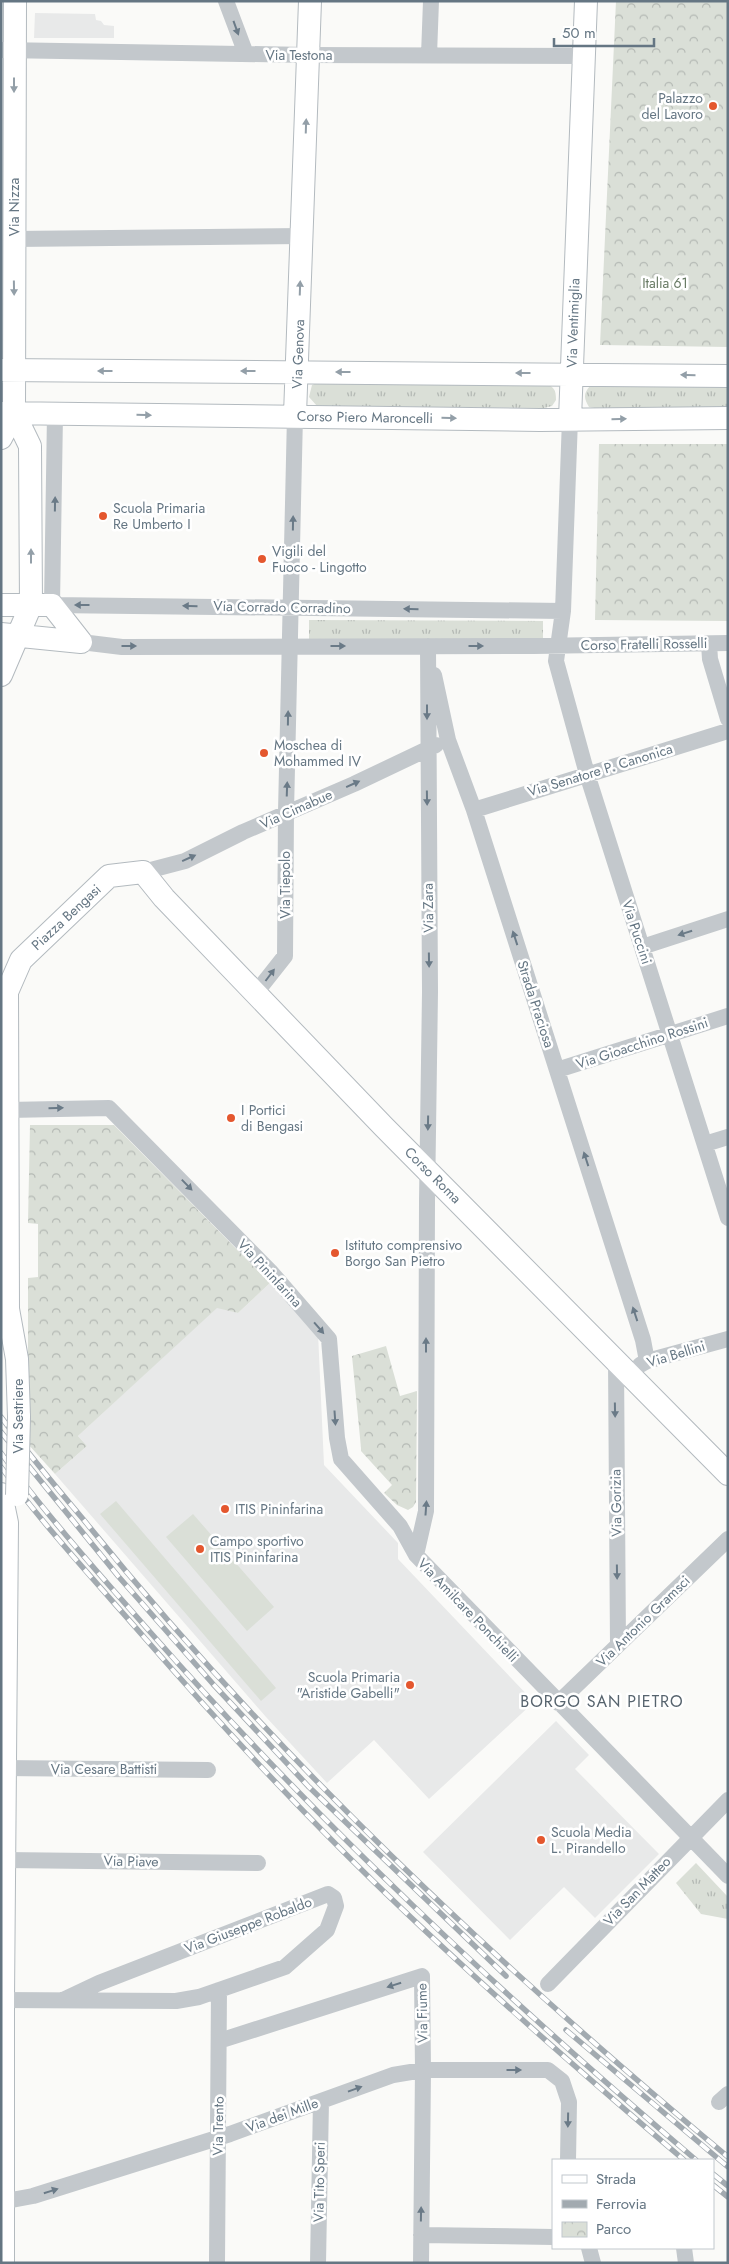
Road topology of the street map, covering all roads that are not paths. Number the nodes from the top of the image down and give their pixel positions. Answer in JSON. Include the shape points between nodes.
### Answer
{"nodes":[{"id":1,"x":15,"y":1,"type":"edge"},
{"id":2,"x":226,"y":1,"type":"edge"},
{"id":3,"x":310,"y":1,"type":"edge"},
{"id":4,"x":431,"y":1,"type":"edge"},
{"id":5,"x":586,"y":1,"type":"edge"},
{"id":6,"x":8,"y":50,"type":"edge"},
{"id":7,"x":246,"y":54,"type":"junction"},
{"id":8,"x":309,"y":55,"type":"junction"},
{"id":9,"x":429,"y":55,"type":"junction"},
{"id":10,"x":584,"y":56,"type":"junction"},
{"id":11,"x":302,"y":236,"type":"junction"},
{"id":12,"x":14,"y":239,"type":"junction"},
{"id":13,"x":8,"y":370,"type":"edge"},
{"id":14,"x":297,"y":372,"type":"junction"},
{"id":15,"x":571,"y":374,"type":"junction"},
{"id":16,"x":728,"y":376,"type":"edge"},
{"id":17,"x":8,"y":413,"type":"edge"},
{"id":18,"x":55,"y":414,"type":"junction"},
{"id":19,"x":295,"y":416,"type":"junction"},
{"id":20,"x":728,"y":418,"type":"edge"},
{"id":21,"x":570,"y":419,"type":"junction"},
{"id":22,"x":1,"y":438,"type":"edge"},
{"id":23,"x":2,"y":600,"type":"edge"},
{"id":24,"x":42,"y":605,"type":"junction"},
{"id":25,"x":291,"y":607,"type":"junction"},
{"id":26,"x":562,"y":611,"type":"junction"},
{"id":27,"x":10,"y":634,"type":"edge"},
{"id":28,"x":46,"y":638,"type":"junction"},
{"id":29,"x":81,"y":642,"type":"junction"},
{"id":30,"x":728,"y":643,"type":"edge"},
{"id":31,"x":560,"y":644,"type":"junction"},
{"id":32,"x":709,"y":644,"type":"junction"},
{"id":33,"x":290,"y":646,"type":"junction"},
{"id":34,"x":428,"y":646,"type":"junction"},
{"id":35,"x":1,"y":675,"type":"edge"},
{"id":36,"x":728,"y":719,"type":"edge"},
{"id":37,"x":728,"y":731,"type":"edge"},
{"id":38,"x":448,"y":740,"type":"junction"},
{"id":39,"x":427,"y":749,"type":"junction"},
{"id":40,"x":288,"y":766,"type":"joint"},
{"id":41,"x":587,"y":774,"type":"junction"},
{"id":42,"x":474,"y":810,"type":"junction"},
{"id":43,"x":286,"y":812,"type":"junction"},
{"id":44,"x":143,"y":872,"type":"junction"},
{"id":45,"x":728,"y":919,"type":"edge"},
{"id":46,"x":642,"y":947,"type":"junction"},
{"id":47,"x":21,"y":960,"type":"joint"},
{"id":48,"x":3,"y":986,"type":"edge"},
{"id":49,"x":255,"y":994,"type":"junction"},
{"id":50,"x":728,"y":1016,"type":"edge"},
{"id":51,"x":670,"y":1034,"type":"junction"},
{"id":52,"x":557,"y":1070,"type":"junction"},
{"id":53,"x":8,"y":1110,"type":"junction"},
{"id":54,"x":728,"y":1137,"type":"edge"},
{"id":55,"x":705,"y":1144,"type":"junction"},
{"id":56,"x":428,"y":1170,"type":"junction"},
{"id":57,"x":728,"y":1218,"type":"edge"},
{"id":58,"x":8,"y":1309,"type":"junction"},
{"id":59,"x":728,"y":1339,"type":"edge"},
{"id":60,"x":1,"y":1347,"type":"edge"},
{"id":61,"x":647,"y":1361,"type":"junction"},
{"id":62,"x":622,"y":1368,"type":"junction"},
{"id":63,"x":728,"y":1474,"type":"edge"},
{"id":64,"x":9,"y":1494,"type":"edge"},
{"id":65,"x":4,"y":1523,"type":"edge"},
{"id":66,"x":728,"y":1539,"type":"edge"},
{"id":67,"x":416,"y":1555,"type":"junction"},
{"id":68,"x":618,"y":1646,"type":"junction"},
{"id":69,"x":558,"y":1703,"type":"junction"},
{"id":70,"x":4,"y":1769,"type":"edge"},
{"id":71,"x":208,"y":1770,"type":"dead end"},
{"id":72,"x":728,"y":1800,"type":"edge"},
{"id":73,"x":690,"y":1837,"type":"junction"},
{"id":74,"x":5,"y":1860,"type":"junction"},
{"id":75,"x":258,"y":1863,"type":"dead end"},
{"id":76,"x":728,"y":1876,"type":"edge"},
{"id":77,"x":548,"y":1984,"type":"dead end"},
{"id":78,"x":219,"y":1990,"type":"junction"},
{"id":79,"x":2,"y":2000,"type":"edge"},
{"id":80,"x":63,"y":2000,"type":"junction"},
{"id":81,"x":219,"y":2041,"type":"junction"},
{"id":82,"x":423,"y":2070,"type":"junction"},
{"id":83,"x":321,"y":2101,"type":"junction"},
{"id":84,"x":218,"y":2138,"type":"junction"},
{"id":85,"x":568,"y":2159,"type":"edge"},
{"id":86,"x":3,"y":2202,"type":"edge"},
{"id":87,"x":421,"y":2235,"type":"junction"},
{"id":88,"x":552,"y":2236,"type":"edge"},
{"id":89,"x":589,"y":2249,"type":"edge"},
{"id":90,"x":684,"y":2249,"type":"edge"},
{"id":91,"x":3,"y":2263,"type":"edge"},
{"id":92,"x":217,"y":2263,"type":"edge"},
{"id":93,"x":318,"y":2263,"type":"edge"},
{"id":94,"x":421,"y":2263,"type":"edge"},
{"id":95,"x":593,"y":2263,"type":"edge"},
{"id":96,"x":686,"y":2263,"type":"edge"}],
"edges":[{"from":1,"to":6,"type":"main road","name":"Via Nizza"},
{"from":2,"to":7,"type":"street","one_way":true},
{"from":3,"to":8,"type":"main road","name":"Via Genova"},
{"from":4,"to":9,"type":"street"},
{"from":5,"to":10,"type":"main road","name":"Via Ventimiglia"},
{"from":6,"to":7,"type":"street","name":"Via Testona"},
{"from":6,"to":12,"type":"main road","name":"Via Nizza","one_way":true},
{"from":7,"to":8,"type":"street","name":"Via Testona"},
{"from":8,"to":9,"type":"street","name":"Via Testona"},
{"from":11,"to":8,"type":"main road","name":"Via Genova","one_way":true},
{"from":9,"to":10,"type":"street","name":"Via Testona"},
{"from":10,"to":15,"type":"main road","name":"Via Ventimiglia"},
{"from":11,"to":12,"type":"street"},
{"from":14,"to":11,"type":"main road","name":"Via Genova","one_way":true},
{"from":12,"to":13,"type":"main road","name":"Via Nizza","one_way":true},
{"from":14,"to":13,"type":"main road","one_way":true},
{"from":13,"to":17,"type":"main road","name":"Via Nizza"},
{"from":15,"to":14,"type":"main road","one_way":true},
{"from":14,"to":19,"type":"main road","name":"Via Genova"},
{"from":16,"to":15,"type":"main road","one_way":true},
{"from":15,"to":21,"type":"main road","name":"Via Ventimiglia"},
{"from":17,"to":18,"type":"main road","name":"Corso Piero Maroncelli"},
{"from":17,"to":22,"type":"main road","name":"Via Nizza"},
{"from":24,"to":17,"type":"main road","name":"Via Nizza","one_way":true,"via":[[30,446]]},
{"from":18,"to":19,"type":"main road","name":"Corso Piero Maroncelli","one_way":true},
{"from":24,"to":18,"type":"street","name":"Via Nizza","one_way":true},
{"from":19,"to":21,"type":"main road","name":"Corso Piero Maroncelli","one_way":true},
{"from":25,"to":19,"type":"street","name":"Via Genova","one_way":true},
{"from":21,"to":20,"type":"main road","name":"Corso Piero Maroncelli","one_way":true},
{"from":21,"to":26,"type":"street","name":"Via Ventimiglia"},
{"from":23,"to":24,"type":"main road","name":"Via Corrado Corradino"},
{"from":23,"to":27,"type":"main road"},
{"from":25,"to":24,"type":"street","name":"Via Corrado Corradino","one_way":true},
{"from":24,"to":27,"type":"main road","name":"Via Nizza"},
{"from":24,"to":28,"type":"main road"},
{"from":24,"to":29,"type":"main road"},
{"from":26,"to":25,"type":"street","name":"Via Corrado Corradino","one_way":true},
{"from":25,"to":33,"type":"street","name":"Via Genova"},
{"from":26,"to":31,"type":"street","name":"Via Ventimiglia"},
{"from":27,"to":28,"type":"main road"},
{"from":27,"to":35,"type":"main road"},
{"from":28,"to":29,"type":"main road"},
{"from":29,"to":33,"type":"street","one_way":true,"via":[[122,647]]},
{"from":30,"to":32,"type":"street","name":"Corso Fratelli Rosselli"},
{"from":31,"to":32,"type":"street","name":"Corso Fratelli Rosselli"},
{"from":34,"to":31,"type":"street","one_way":true},
{"from":31,"to":41,"type":"street","name":"Via Puccini","via":[[556,661]]},
{"from":32,"to":36,"type":"street","via":[[710,659]]},
{"from":33,"to":34,"type":"street","one_way":true},
{"from":40,"to":33,"type":"street","name":"Via Genova","one_way":true},
{"from":34,"to":38,"type":"street","name":"Strada Praciosa"},
{"from":34,"to":39,"type":"street","name":"Via Zara","one_way":true},
{"from":37,"to":41,"type":"street","name":"Via Senatore P. Canonica"},
{"from":38,"to":39,"type":"street","name":"Via Cimabue"},
{"from":38,"to":42,"type":"street","name":"Strada Praciosa"},
{"from":43,"to":39,"type":"street","name":"Via Cimabue","one_way":true},
{"from":39,"to":56,"type":"street","name":"Via Zara","one_way":true},
{"from":43,"to":40,"type":"street","name":"Via Tiepolo","one_way":true},
{"from":41,"to":42,"type":"street","name":"Via Senatore P. Canonica"},
{"from":41,"to":46,"type":"street","name":"Via Puccini"},
{"from":52,"to":42,"type":"street","name":"Strada Praciosa","one_way":true},
{"from":44,"to":43,"type":"street","name":"Via Cimabue","one_way":true,"via":[[185,861]]},
{"from":49,"to":43,"type":"street","name":"Via Tiepolo","one_way":true,"via":[[285,956]]},
{"from":44,"to":47,"type":"main road","name":"Piazza Bengasi","via":[[109,876]]},
{"from":44,"to":49,"type":"main road","name":"Corso Roma"},
{"from":45,"to":46,"type":"street","one_way":true},
{"from":46,"to":51,"type":"street","name":"Via Puccini"},
{"from":47,"to":48,"type":"main road","name":"Via Sestriere"},
{"from":48,"to":53,"type":"main road","name":"Via Sestriere"},
{"from":49,"to":56,"type":"main road","name":"Corso Roma"},
{"from":50,"to":51,"type":"street","name":"Via Gioacchino Rossini"},
{"from":51,"to":52,"type":"street","name":"Via Gioacchino Rossini"},
{"from":51,"to":55,"type":"street","name":"Via Puccini"},
{"from":61,"to":52,"type":"street","name":"Strada Praciosa","one_way":true},
{"from":53,"to":58,"type":"main road","name":"Via Sestriere"},
{"from":53,"to":67,"type":"street","name":"Via Pininfarina","one_way":true,"via":[[108,1108],[270,1271],[329,1339],[337,1438],[342,1459],[400,1526]]},
{"from":54,"to":55,"type":"street"},
{"from":55,"to":57,"type":"street","name":"Via Puccini"},
{"from":56,"to":62,"type":"main road","name":"Corso Roma"},
{"from":67,"to":56,"type":"street","name":"Via Amilcare Ponchielli","one_way":true,"via":[[426,1511]]},
{"from":58,"to":60,"type":"main road","name":"Via Sestriere"},
{"from":58,"to":64,"type":"main road","name":"Via Sestriere","bridge":true,"via":[[17,1359],[19,1417]]},
{"from":59,"to":61,"type":"street","name":"Via Bellini"},
{"from":61,"to":62,"type":"street","name":"Via Bellini"},
{"from":62,"to":63,"type":"main road","name":"Corso Roma"},
{"from":62,"to":68,"type":"street","name":"Via Gorizia","one_way":true},
{"from":64,"to":65,"type":"main road","name":"Via Sestriere"},
{"from":65,"to":70,"type":"main road","name":"Via Sestriere"},
{"from":66,"to":68,"type":"street","name":"Via Antonio Gramsci"},
{"from":67,"to":69,"type":"street","name":"Via Amilcare Ponchielli"},
{"from":68,"to":69,"type":"street","name":"Via Antonio Gramsci"},
{"from":69,"to":73,"type":"street","name":"Via Amilcare Ponchielli"},
{"from":70,"to":71,"type":"street","name":"Via Cesare Battisti"},
{"from":70,"to":74,"type":"main road","name":"Via Sestriere"},
{"from":72,"to":73,"type":"street","name":"Via San Matteo"},
{"from":73,"to":76,"type":"street","name":"Via Amilcare Ponchielli"},
{"from":73,"to":77,"type":"street","name":"Via San Matteo"},
{"from":74,"to":75,"type":"street","name":"Via Piave"},
{"from":74,"to":79,"type":"main road","name":"Via Sestriere"},
{"from":78,"to":80,"type":"street","name":"Via Giuseppe Robaldo","via":[[176,2001]]},
{"from":78,"to":80,"type":"street","name":"Via Giuseppe Robaldo","via":[[285,1967],[327,1930],[336,1906],[334,1898],[328,1894]]},
{"from":78,"to":81,"type":"street","name":"Via Trento"},
{"from":79,"to":80,"type":"street","name":"Via Giuseppe Robaldo"},
{"from":79,"to":86,"type":"main road","name":"Via Sestriere"},
{"from":82,"to":81,"type":"street","name":"Via Fiume","one_way":true,"via":[[422,1976]]},
{"from":81,"to":84,"type":"street","name":"Via Trento"},
{"from":83,"to":82,"type":"street","name":"Via dei Mille","one_way":true,"via":[[393,2075]]},
{"from":82,"to":85,"type":"street","name":"Via dei Mille","one_way":true,"via":[[548,2070],[562,2082],[569,2102]]},
{"from":87,"to":82,"type":"street","name":"Via Fiume","one_way":true},
{"from":83,"to":84,"type":"street","name":"Via dei Mille"},
{"from":83,"to":93,"type":"street","name":"Via Tito Speri"},
{"from":86,"to":84,"type":"street","name":"Via dei Mille","one_way":true,"via":[[33,2196]]},
{"from":84,"to":92,"type":"street","name":"Via Trento"},
{"from":86,"to":91,"type":"main road","name":"Via Sestriere"},
{"from":87,"to":88,"type":"street"},
{"from":87,"to":94,"type":"street","name":"Via Fiume"},
{"from":89,"to":95,"type":"street"},
{"from":90,"to":96,"type":"street"}]}
